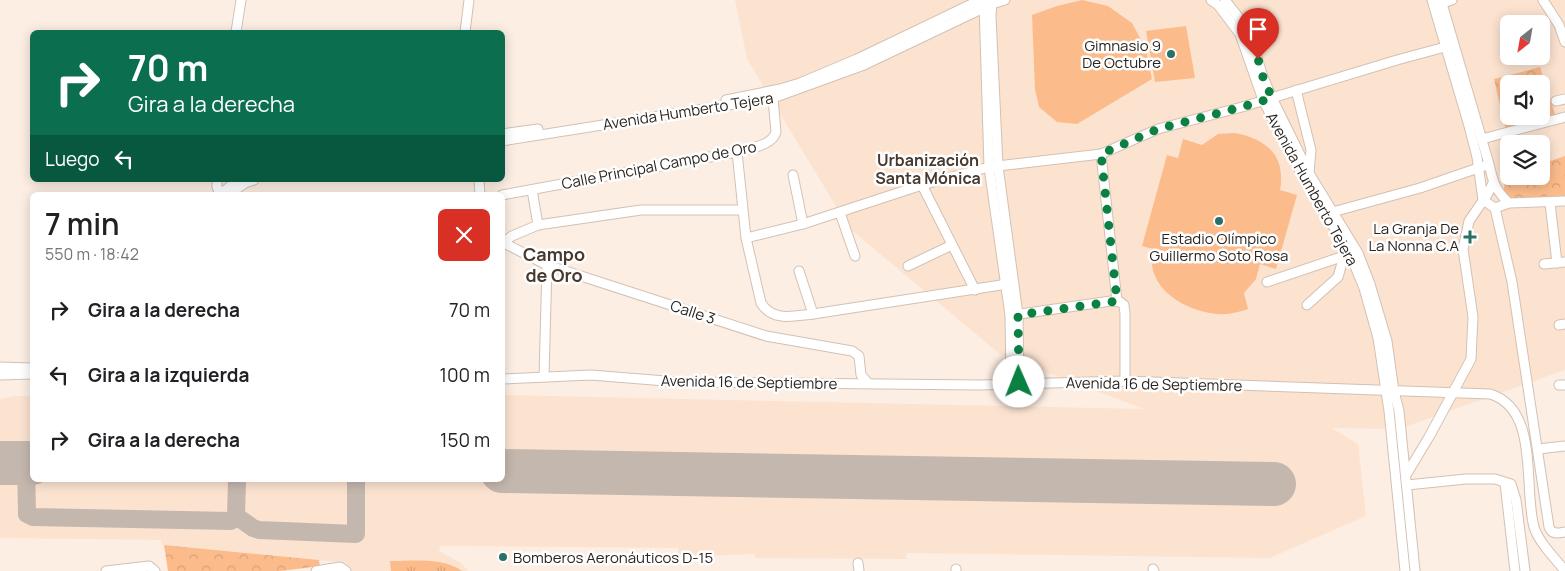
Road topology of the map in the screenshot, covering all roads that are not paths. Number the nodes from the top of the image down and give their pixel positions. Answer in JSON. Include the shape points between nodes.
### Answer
{"nodes":[{"id":1,"x":241,"y":0,"type":"edge"},
{"id":2,"x":469,"y":0,"type":"edge"},
{"id":3,"x":1005,"y":0,"type":"edge"},
{"id":4,"x":1211,"y":0,"type":"edge"},
{"id":5,"x":1225,"y":0,"type":"edge"},
{"id":6,"x":1432,"y":0,"type":"edge"},
{"id":7,"x":1452,"y":0,"type":"edge"},
{"id":8,"x":1543,"y":0,"type":"edge"},
{"id":9,"x":1441,"y":2,"type":"edge"},
{"id":10,"x":987,"y":3,"type":"edge"},
{"id":11,"x":1562,"y":25,"type":"edge"},
{"id":12,"x":236,"y":30,"type":"edge"},
{"id":13,"x":465,"y":30,"type":"edge"},
{"id":14,"x":1565,"y":42,"type":"edge"},
{"id":15,"x":1445,"y":47,"type":"junction"},
{"id":16,"x":1296,"y":90,"type":"junction"},
{"id":17,"x":773,"y":98,"type":"junction"},
{"id":18,"x":1267,"y":99,"type":"junction"},
{"id":19,"x":1565,"y":118,"type":"edge"},
{"id":20,"x":505,"y":134,"type":"edge"},
{"id":21,"x":1482,"y":139,"type":"junction"},
{"id":22,"x":505,"y":141,"type":"edge"},
{"id":23,"x":737,"y":152,"type":"junction"},
{"id":24,"x":1101,"y":154,"type":"junction"},
{"id":25,"x":1489,"y":164,"type":"junction"},
{"id":26,"x":994,"y":166,"type":"junction"},
{"id":27,"x":1479,"y":168,"type":"junction"},
{"id":28,"x":1309,"y":173,"type":"junction"},
{"id":29,"x":793,"y":175,"type":"dead end"},
{"id":30,"x":236,"y":182,"type":"edge"},
{"id":31,"x":248,"y":182,"type":"edge"},
{"id":32,"x":1493,"y":183,"type":"junction"},
{"id":33,"x":922,"y":185,"type":"junction"},
{"id":34,"x":532,"y":190,"type":"junction"},
{"id":35,"x":225,"y":192,"type":"edge"},
{"id":36,"x":228,"y":192,"type":"edge"},
{"id":37,"x":505,"y":194,"type":"edge"},
{"id":38,"x":1483,"y":200,"type":"junction"},
{"id":39,"x":1565,"y":201,"type":"edge"},
{"id":40,"x":1509,"y":203,"type":"junction"},
{"id":41,"x":1550,"y":203,"type":"junction"},
{"id":42,"x":1495,"y":208,"type":"junction"},
{"id":43,"x":742,"y":210,"type":"junction"},
{"id":44,"x":840,"y":213,"type":"junction"},
{"id":45,"x":1330,"y":213,"type":"junction"},
{"id":46,"x":803,"y":224,"type":"junction"},
{"id":47,"x":538,"y":225,"type":"junction"},
{"id":48,"x":746,"y":238,"type":"junction"},
{"id":49,"x":505,"y":241,"type":"edge"},
{"id":50,"x":505,"y":243,"type":"edge"},
{"id":51,"x":952,"y":245,"type":"junction"},
{"id":52,"x":1347,"y":255,"type":"junction"},
{"id":53,"x":855,"y":256,"type":"dead end"},
{"id":54,"x":1561,"y":262,"type":"edge"},
{"id":55,"x":547,"y":264,"type":"junction"},
{"id":56,"x":1544,"y":264,"type":"dead end"},
{"id":57,"x":908,"y":266,"type":"dead end"},
{"id":58,"x":800,"y":271,"type":"dead end"},
{"id":59,"x":1267,"y":282,"type":"dead end"},
{"id":60,"x":1010,"y":284,"type":"junction"},
{"id":61,"x":975,"y":290,"type":"junction"},
{"id":62,"x":1117,"y":301,"type":"junction"},
{"id":63,"x":1307,"y":305,"type":"dead end"},
{"id":64,"x":813,"y":314,"type":"junction"},
{"id":65,"x":1014,"y":315,"type":"junction"},
{"id":66,"x":0,"y":368,"type":"edge"},
{"id":67,"x":30,"y":368,"type":"edge"},
{"id":68,"x":30,"y":374,"type":"edge"},
{"id":69,"x":0,"y":375,"type":"edge"},
{"id":70,"x":544,"y":377,"type":"junction"},
{"id":71,"x":505,"y":379,"type":"edge"},
{"id":72,"x":1125,"y":381,"type":"junction"},
{"id":73,"x":868,"y":383,"type":"junction"},
{"id":74,"x":1015,"y":383,"type":"junction"},
{"id":75,"x":1390,"y":391,"type":"junction"},
{"id":76,"x":1453,"y":391,"type":"junction"},
{"id":77,"x":1565,"y":446,"type":"edge"},
{"id":78,"x":1538,"y":449,"type":"junction"},
{"id":79,"x":1406,"y":475,"type":"junction"},
{"id":80,"x":1505,"y":483,"type":"junction"},
{"id":81,"x":1407,"y":485,"type":"junction"},
{"id":82,"x":1565,"y":532,"type":"edge"},
{"id":83,"x":152,"y":568,"type":"edge"},
{"id":84,"x":106,"y":571,"type":"edge"},
{"id":85,"x":110,"y":571,"type":"edge"},
{"id":86,"x":316,"y":571,"type":"edge"},
{"id":87,"x":345,"y":571,"type":"edge"},
{"id":88,"x":1405,"y":571,"type":"edge"},
{"id":89,"x":1415,"y":571,"type":"edge"},
{"id":90,"x":1515,"y":571,"type":"edge"},
{"id":91,"x":1525,"y":571,"type":"edge"},
{"id":92,"x":1565,"y":571,"type":"edge"}],
"edges":[{"from":1,"to":12,"type":"street"},
{"from":2,"to":13,"type":"street"},
{"from":3,"to":10,"type":"street","name":"Avenida Humberto Tejera"},
{"from":4,"to":18,"type":"street","name":"Avenida Humberto Tejera","via":[[1240,34]]},
{"from":5,"to":18,"type":"street","name":"Avenida Humberto Tejera","via":[[1252,41]]},
{"from":6,"to":15,"type":"street"},
{"from":7,"to":9,"type":"street"},
{"from":8,"to":11,"type":"street"},
{"from":9,"to":21,"type":"street"},
{"from":10,"to":17,"type":"street","name":"Avenida Humberto Tejera","via":[[864,65]]},
{"from":10,"to":20,"type":"street","name":"Avenida Humberto Tejera","via":[[790,87],[685,108]]},
{"from":10,"to":26,"type":"street","via":[[991,16]]},
{"from":11,"to":14,"type":"street"},
{"from":15,"to":16,"type":"street"},
{"from":15,"to":27,"type":"street"},
{"from":16,"to":18,"type":"street"},
{"from":16,"to":28,"type":"street","via":[[1311,150]]},
{"from":17,"to":22,"type":"street","name":"Avenida Humberto Tejera"},
{"from":17,"to":23,"type":"street","name":"Calle Principal Campo de Oro","via":[[775,137],[770,142]]},
{"from":18,"to":24,"type":"street","via":[[1158,129]]},
{"from":18,"to":28,"type":"street","name":"Avenida Humberto Tejera"},
{"from":18,"to":45,"type":"street","name":"Avenida Humberto Tejera","via":[[1294,160]]},
{"from":19,"to":21,"type":"street"},
{"from":21,"to":25,"type":"street"},
{"from":23,"to":34,"type":"street","name":"Calle Principal Campo de Oro"},
{"from":23,"to":43,"type":"street"},
{"from":24,"to":26,"type":"street"},
{"from":24,"to":62,"type":"street"},
{"from":25,"to":27,"type":"street"},
{"from":25,"to":32,"type":"street"},
{"from":26,"to":33,"type":"street"},
{"from":26,"to":60,"type":"street"},
{"from":27,"to":38,"type":"street"},
{"from":27,"to":45,"type":"street"},
{"from":28,"to":45,"type":"street","name":"Avenida Humberto Tejera"},
{"from":29,"to":46,"type":"street"},
{"from":30,"to":35,"type":"street"},
{"from":31,"to":36,"type":"street"},
{"from":32,"to":38,"type":"street"},
{"from":32,"to":40,"type":"street"},
{"from":33,"to":44,"type":"street"},
{"from":33,"to":51,"type":"street"},
{"from":34,"to":37,"type":"street","name":"Calle Principal Campo de Oro"},
{"from":34,"to":47,"type":"street"},
{"from":38,"to":42,"type":"street"},
{"from":38,"to":76,"type":"street","via":[[1469,221],[1463,249],[1473,318],[1471,359]]},
{"from":39,"to":41,"type":"street"},
{"from":40,"to":41,"type":"street"},
{"from":40,"to":42,"type":"street"},
{"from":41,"to":54,"type":"street"},
{"from":42,"to":78,"type":"street","via":[[1512,282]]},
{"from":43,"to":47,"type":"street","via":[[641,210]]},
{"from":43,"to":48,"type":"street"},
{"from":44,"to":46,"type":"street"},
{"from":44,"to":53,"type":"street"},
{"from":45,"to":52,"type":"street","name":"Avenida Humberto Tejera"},
{"from":45,"to":75,"type":"street","name":"Avenida Humberto Tejera","via":[[1358,253],[1370,284],[1387,341]]},
{"from":46,"to":48,"type":"street"},
{"from":47,"to":49,"type":"street"},
{"from":48,"to":64,"type":"street","via":[[761,304],[766,311],[781,317]]},
{"from":50,"to":55,"type":"street","name":"Calle 3"},
{"from":51,"to":57,"type":"street"},
{"from":51,"to":61,"type":"street"},
{"from":52,"to":59,"type":"street"},
{"from":52,"to":63,"type":"street","via":[[1338,277]]},
{"from":52,"to":75,"type":"street","name":"Avenida Humberto Tejera","via":[[1364,288]]},
{"from":54,"to":56,"type":"street"},
{"from":55,"to":70,"type":"street"},
{"from":55,"to":73,"type":"street","name":"Calle 3","via":[[766,336],[852,351],[859,356],[862,375]]},
{"from":58,"to":64,"type":"street"},
{"from":60,"to":61,"type":"street"},
{"from":60,"to":65,"type":"street"},
{"from":61,"to":64,"type":"street"},
{"from":62,"to":65,"type":"street"},
{"from":62,"to":72,"type":"street","via":[[1124,305],[1125,314]]},
{"from":65,"to":74,"type":"street"},
{"from":66,"to":67,"type":"street"},
{"from":68,"to":69,"type":"street"},
{"from":70,"to":71,"type":"street","name":"Avenida 16 de Septiembre"},
{"from":70,"to":73,"type":"street","name":"Avenida 16 de Septiembre","via":[[592,375],[678,382]]},
{"from":72,"to":74,"type":"street","name":"Avenida 16 de Septiembre"},
{"from":72,"to":75,"type":"street","name":"Avenida 16 de Septiembre"},
{"from":73,"to":74,"type":"street","name":"Avenida 16 de Septiembre"},
{"from":75,"to":76,"type":"street","name":"Avenida 16 de Septiembre"},
{"from":75,"to":79,"type":"street","via":[[1399,411]]},
{"from":75,"to":88,"type":"street"},
{"from":76,"to":79,"type":"street"},
{"from":76,"to":92,"type":"street","name":"Avenida 16 de Septiembre","via":[[1494,395],[1508,403],[1517,415],[1524,436],[1534,527]]},
{"from":77,"to":78,"type":"street"},
{"from":78,"to":82,"type":"street","via":[[1549,527],[1555,534]]},
{"from":79,"to":81,"type":"street"},
{"from":80,"to":81,"type":"street","via":[[1495,478]]},
{"from":80,"to":90,"type":"street"},
{"from":80,"to":91,"type":"street","via":[[1514,489]]},
{"from":81,"to":89,"type":"street"},
{"from":83,"to":85,"type":"street"},
{"from":84,"to":85,"type":"street"},
{"from":86,"to":87,"type":"street","via":[[340,567]]}]}
